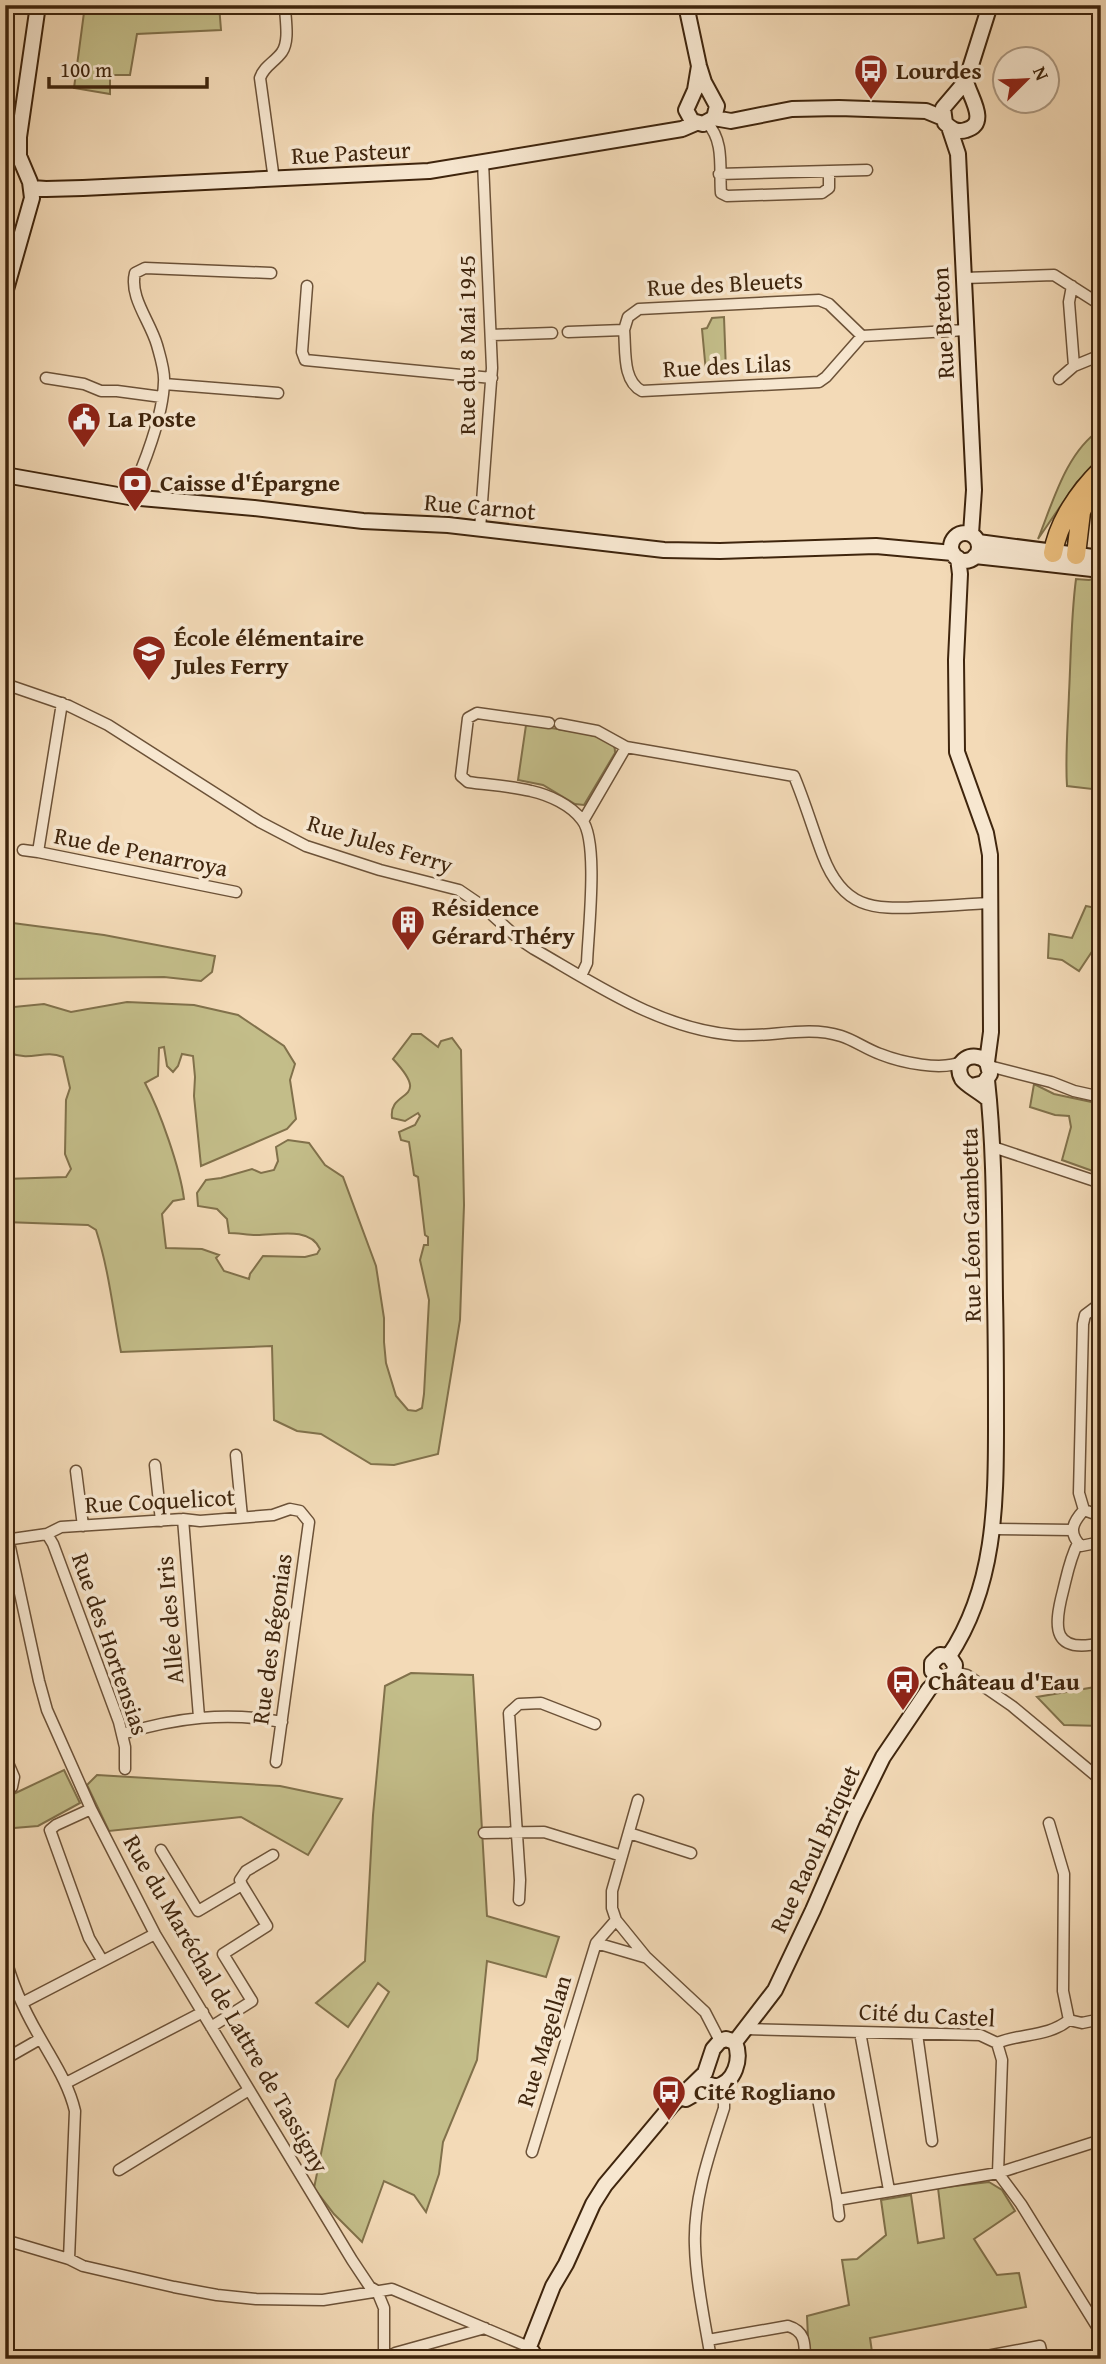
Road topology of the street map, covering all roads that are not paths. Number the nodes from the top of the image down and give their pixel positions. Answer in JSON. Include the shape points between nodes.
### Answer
{"nodes":[{"id":1,"x":38,"y":5,"type":"edge"},
{"id":2,"x":285,"y":5,"type":"edge"},
{"id":3,"x":686,"y":5,"type":"edge"},
{"id":4,"x":990,"y":5,"type":"edge"},
{"id":5,"x":699,"y":66,"type":"junction"},
{"id":6,"x":966,"y":81,"type":"junction"},
{"id":7,"x":713,"y":99,"type":"junction"},
{"id":8,"x":949,"y":100,"type":"junction"},
{"id":9,"x":972,"y":100,"type":"junction"},
{"id":10,"x":689,"y":103,"type":"junction"},
{"id":11,"x":926,"y":111,"type":"junction"},
{"id":12,"x":736,"y":119,"type":"junction"},
{"id":13,"x":706,"y":122,"type":"junction"},
{"id":14,"x":946,"y":123,"type":"junction"},
{"id":15,"x":971,"y":128,"type":"junction"},
{"id":16,"x":669,"y":130,"type":"junction"},
{"id":17,"x":12,"y":137,"type":"edge"},
{"id":18,"x":719,"y":144,"type":"junction"},
{"id":19,"x":958,"y":154,"type":"junction"},
{"id":20,"x":483,"y":162,"type":"junction"},
{"id":21,"x":867,"y":170,"type":"dead end"},
{"id":22,"x":829,"y":172,"type":"junction"},
{"id":23,"x":719,"y":174,"type":"junction"},
{"id":24,"x":274,"y":180,"type":"junction"},
{"id":25,"x":32,"y":188,"type":"junction"},
{"id":26,"x":271,"y":273,"type":"dead end"},
{"id":27,"x":964,"y":278,"type":"junction"},
{"id":28,"x":307,"y":286,"type":"dead end"},
{"id":29,"x":1072,"y":286,"type":"junction"},
{"id":30,"x":5,"y":293,"type":"edge"},
{"id":31,"x":1101,"y":305,"type":"edge"},
{"id":32,"x":624,"y":330,"type":"junction"},
{"id":33,"x":966,"y":330,"type":"junction"},
{"id":34,"x":568,"y":332,"type":"dead end"},
{"id":35,"x":552,"y":333,"type":"dead end"},
{"id":36,"x":491,"y":335,"type":"junction"},
{"id":37,"x":862,"y":336,"type":"junction"},
{"id":38,"x":1101,"y":355,"type":"edge"},
{"id":39,"x":1074,"y":366,"type":"junction"},
{"id":40,"x":46,"y":378,"type":"dead end"},
{"id":41,"x":492,"y":378,"type":"junction"},
{"id":42,"x":1059,"y":379,"type":"dead end"},
{"id":43,"x":164,"y":384,"type":"junction"},
{"id":44,"x":278,"y":393,"type":"dead end"},
{"id":45,"x":162,"y":397,"type":"junction"},
{"id":46,"x":1101,"y":470,"type":"edge"},
{"id":47,"x":5,"y":475,"type":"edge"},
{"id":48,"x":1101,"y":480,"type":"edge"},
{"id":49,"x":129,"y":497,"type":"junction"},
{"id":50,"x":480,"y":529,"type":"junction"},
{"id":51,"x":966,"y":549,"type":"junction"},
{"id":52,"x":1076,"y":555,"type":"junction"},
{"id":53,"x":1052,"y":558,"type":"junction"},
{"id":54,"x":1101,"y":558,"type":"edge"},
{"id":55,"x":1101,"y":569,"type":"edge"},
{"id":56,"x":960,"y":574,"type":"joint"},
{"id":57,"x":5,"y":684,"type":"edge"},
{"id":58,"x":62,"y":703,"type":"junction"},
{"id":59,"x":549,"y":723,"type":"dead end"},
{"id":60,"x":560,"y":724,"type":"dead end"},
{"id":61,"x":626,"y":747,"type":"junction"},
{"id":62,"x":583,"y":821,"type":"junction"},
{"id":63,"x":23,"y":850,"type":"dead end"},
{"id":64,"x":38,"y":852,"type":"junction"},
{"id":65,"x":236,"y":892,"type":"dead end"},
{"id":66,"x":991,"y":903,"type":"junction"},
{"id":67,"x":581,"y":976,"type":"junction"},
{"id":68,"x":990,"y":1039,"type":"junction"},
{"id":69,"x":967,"y":1058,"type":"junction"},
{"id":70,"x":947,"y":1067,"type":"junction"},
{"id":71,"x":990,"y":1070,"type":"junction"},
{"id":72,"x":966,"y":1081,"type":"junction"},
{"id":73,"x":1101,"y":1097,"type":"edge"},
{"id":74,"x":989,"y":1100,"type":"junction"},
{"id":75,"x":993,"y":1147,"type":"junction"},
{"id":76,"x":1101,"y":1183,"type":"edge"},
{"id":77,"x":1101,"y":1303,"type":"edge"},
{"id":78,"x":236,"y":1455,"type":"dead end"},
{"id":79,"x":155,"y":1465,"type":"dead end"},
{"id":80,"x":76,"y":1471,"type":"dead end"},
{"id":81,"x":1084,"y":1510,"type":"junction"},
{"id":82,"x":1101,"y":1516,"type":"edge"},
{"id":83,"x":242,"y":1517,"type":"junction"},
{"id":84,"x":183,"y":1519,"type":"junction"},
{"id":85,"x":161,"y":1521,"type":"junction"},
{"id":86,"x":309,"y":1522,"type":"joint"},
{"id":87,"x":5,"y":1524,"type":"edge"},
{"id":88,"x":83,"y":1526,"type":"junction"},
{"id":89,"x":993,"y":1528,"type":"junction"},
{"id":90,"x":1072,"y":1530,"type":"junction"},
{"id":91,"x":47,"y":1534,"type":"junction"},
{"id":92,"x":7,"y":1540,"type":"edge"},
{"id":93,"x":1101,"y":1542,"type":"edge"},
{"id":94,"x":1079,"y":1543,"type":"junction"},
{"id":95,"x":1101,"y":1643,"type":"edge"},
{"id":96,"x":949,"y":1656,"type":"junction"},
{"id":97,"x":954,"y":1672,"type":"junction"},
{"id":98,"x":940,"y":1678,"type":"junction"},
{"id":99,"x":200,"y":1717,"type":"junction"},
{"id":100,"x":282,"y":1722,"type":"junction"},
{"id":101,"x":595,"y":1724,"type":"dead end"},
{"id":102,"x":122,"y":1734,"type":"junction"},
{"id":103,"x":5,"y":1756,"type":"edge"},
{"id":104,"x":276,"y":1762,"type":"dead end"},
{"id":105,"x":125,"y":1769,"type":"dead end"},
{"id":106,"x":1101,"y":1780,"type":"edge"},
{"id":107,"x":9,"y":1790,"type":"edge"},
{"id":108,"x":638,"y":1800,"type":"dead end"},
{"id":109,"x":91,"y":1809,"type":"junction"},
{"id":110,"x":1049,"y":1823,"type":"dead end"},
{"id":111,"x":516,"y":1831,"type":"junction"},
{"id":112,"x":484,"y":1833,"type":"dead end"},
{"id":113,"x":629,"y":1833,"type":"junction"},
{"id":114,"x":161,"y":1850,"type":"dead end"},
{"id":115,"x":691,"y":1853,"type":"dead end"},
{"id":116,"x":273,"y":1855,"type":"dead end"},
{"id":117,"x":622,"y":1856,"type":"junction"},
{"id":118,"x":242,"y":1885,"type":"junction"},
{"id":119,"x":519,"y":1900,"type":"dead end"},
{"id":120,"x":616,"y":1920,"type":"junction"},
{"id":121,"x":155,"y":1934,"type":"junction"},
{"id":122,"x":596,"y":1943,"type":"junction"},
{"id":123,"x":5,"y":1955,"type":"edge"},
{"id":124,"x":646,"y":1957,"type":"junction"},
{"id":125,"x":102,"y":1960,"type":"junction"},
{"id":126,"x":22,"y":2004,"type":"junction"},
{"id":127,"x":203,"y":2012,"type":"junction"},
{"id":128,"x":1101,"y":2019,"type":"edge"},
{"id":129,"x":1069,"y":2021,"type":"junction"},
{"id":130,"x":211,"y":2027,"type":"junction"},
{"id":131,"x":745,"y":2029,"type":"junction"},
{"id":132,"x":860,"y":2032,"type":"junction"},
{"id":133,"x":917,"y":2034,"type":"junction"},
{"id":134,"x":40,"y":2039,"type":"junction"},
{"id":135,"x":720,"y":2041,"type":"junction"},
{"id":136,"x":735,"y":2042,"type":"junction"},
{"id":137,"x":997,"y":2043,"type":"junction"},
{"id":138,"x":5,"y":2059,"type":"edge"},
{"id":139,"x":712,"y":2082,"type":"junction"},
{"id":140,"x":66,"y":2083,"type":"junction"},
{"id":141,"x":249,"y":2090,"type":"junction"},
{"id":142,"x":818,"y":2099,"type":"dead end"},
{"id":143,"x":1101,"y":2140,"type":"edge"},
{"id":144,"x":932,"y":2141,"type":"dead end"},
{"id":145,"x":532,"y":2152,"type":"dead end"},
{"id":146,"x":119,"y":2170,"type":"dead end"},
{"id":147,"x":998,"y":2173,"type":"junction"},
{"id":148,"x":889,"y":2190,"type":"junction"},
{"id":149,"x":837,"y":2200,"type":"junction"},
{"id":150,"x":839,"y":2216,"type":"dead end"},
{"id":151,"x":5,"y":2240,"type":"edge"},
{"id":152,"x":69,"y":2259,"type":"junction"},
{"id":153,"x":377,"y":2291,"type":"junction"},
{"id":154,"x":485,"y":2328,"type":"junction"},
{"id":155,"x":1101,"y":2333,"type":"edge"},
{"id":156,"x":708,"y":2339,"type":"junction"},
{"id":157,"x":385,"y":2345,"type":"junction"},
{"id":158,"x":533,"y":2353,"type":"edge"},
{"id":159,"x":393,"y":2356,"type":"edge"},
{"id":160,"x":384,"y":2359,"type":"edge"},
{"id":161,"x":711,"y":2359,"type":"edge"},
{"id":162,"x":805,"y":2359,"type":"edge"},
{"id":163,"x":971,"y":2359,"type":"edge"},
{"id":164,"x":1043,"y":2359,"type":"edge"}],
"edges":[{"from":1,"to":17,"type":"main road"},
{"from":2,"to":24,"type":"street","via":[[283,51],[262,70],[260,78]]},
{"from":3,"to":5,"type":"main road"},
{"from":4,"to":6,"type":"main road"},
{"from":5,"to":7,"type":"main road"},
{"from":5,"to":10,"type":"main road"},
{"from":6,"to":8,"type":"main road"},
{"from":6,"to":9,"type":"main road"},
{"from":7,"to":10,"type":"main road","via":[[702,93]]},
{"from":7,"to":12,"type":"main road"},
{"from":7,"to":13,"type":"main road","via":[[717,110]]},
{"from":8,"to":9,"type":"main road"},
{"from":8,"to":11,"type":"main road","name":"Rue Pasteur"},
{"from":8,"to":14,"type":"main road"},
{"from":9,"to":15,"type":"main road","via":[[978,117]]},
{"from":10,"to":13,"type":"main road","via":[[689,118]]},
{"from":10,"to":16,"type":"main road"},
{"from":11,"to":12,"type":"main road","name":"Rue Pasteur","via":[[793,109]]},
{"from":11,"to":14,"type":"main road","name":"Rue Pasteur"},
{"from":12,"to":13,"type":"main road","name":"Rue Pasteur"},
{"from":12,"to":18,"type":"street","via":[[721,134]]},
{"from":13,"to":16,"type":"main road","name":"Rue Pasteur"},
{"from":13,"to":18,"type":"street"},
{"from":14,"to":15,"type":"main road","via":[[960,131]]},
{"from":14,"to":19,"type":"main road","name":"Rue Breton"},
{"from":15,"to":19,"type":"main road","name":"Rue Breton"},
{"from":16,"to":20,"type":"main road","name":"Rue Pasteur"},
{"from":17,"to":25,"type":"main road"},
{"from":18,"to":23,"type":"street"},
{"from":19,"to":27,"type":"main road","name":"Rue Breton"},
{"from":20,"to":24,"type":"main road","name":"Rue Pasteur","via":[[429,171]]},
{"from":20,"to":36,"type":"street","name":"Rue du 8 Mai 1945"},
{"from":21,"to":22,"type":"street"},
{"from":22,"to":23,"type":"street"},
{"from":22,"to":23,"type":"street","via":[[830,188],[822,193],[727,196],[721,193]]},
{"from":24,"to":25,"type":"main road","name":"Rue Pasteur"},
{"from":25,"to":30,"type":"main road"},
{"from":26,"to":43,"type":"street","via":[[145,268],[135,273],[132,285],[157,344]]},
{"from":27,"to":29,"type":"street","via":[[1054,275]]},
{"from":27,"to":33,"type":"main road","name":"Rue Breton"},
{"from":28,"to":41,"type":"street","via":[[305,360]]},
{"from":29,"to":31,"type":"street"},
{"from":29,"to":39,"type":"street"},
{"from":32,"to":34,"type":"street","name":"Rue des Bleuets"},
{"from":32,"to":37,"type":"street","name":"Rue des Bleuets","via":[[628,317],[639,309],[819,300]]},
{"from":32,"to":37,"type":"street","name":"Rue des Lilas","via":[[629,379],[642,391],[819,382]]},
{"from":33,"to":37,"type":"street"},
{"from":33,"to":51,"type":"main road","name":"Rue Breton","via":[[974,491]]},
{"from":35,"to":36,"type":"street"},
{"from":36,"to":41,"type":"street","name":"Rue du 8 Mai 1945"},
{"from":38,"to":39,"type":"street"},
{"from":39,"to":42,"type":"street"},
{"from":40,"to":45,"type":"street","via":[[101,391]]},
{"from":41,"to":50,"type":"street","name":"Rue du 8 Mai 1945"},
{"from":43,"to":44,"type":"street"},
{"from":43,"to":45,"type":"street"},
{"from":45,"to":49,"type":"street"},
{"from":46,"to":53,"type":"highway","via":[[1073,504]]},
{"from":47,"to":49,"type":"main road","name":"Rue Carnot"},
{"from":48,"to":52,"type":"highway","via":[[1080,512]]},
{"from":49,"to":50,"type":"main road","name":"Rue Carnot"},
{"from":50,"to":51,"type":"main road","name":"Rue Carnot","via":[[664,551],[876,546]]},
{"from":51,"to":53,"type":"main road"},
{"from":51,"to":53,"type":"main road","via":[[1014,561]]},
{"from":51,"to":56,"type":"main road","name":"Rue Breton"},
{"from":52,"to":53,"type":"main road"},
{"from":52,"to":54,"type":"main road"},
{"from":53,"to":55,"type":"main road"},
{"from":56,"to":66,"type":"main road","name":"Rue Léon Gambetta","via":[[957,752],[989,848]]},
{"from":57,"to":58,"type":"street","name":"Rue Jules Ferry"},
{"from":58,"to":64,"type":"street","name":"Rue de Penarroya"},
{"from":58,"to":67,"type":"street","name":"Rue Jules Ferry","via":[[108,725],[260,822],[306,846],[459,890],[519,939]]},
{"from":59,"to":62,"type":"street","via":[[477,713],[468,718],[461,776],[468,782],[531,790],[570,808]]},
{"from":60,"to":61,"type":"street","via":[[597,731]]},
{"from":61,"to":62,"type":"street"},
{"from":61,"to":66,"type":"street","via":[[794,776],[834,877],[862,904],[882,909]]},
{"from":62,"to":67,"type":"street","via":[[591,876],[587,963]]},
{"from":63,"to":64,"type":"street","name":"Rue de Penarroya"},
{"from":64,"to":65,"type":"street","name":"Rue de Penarroya"},
{"from":66,"to":68,"type":"main road","name":"Rue Léon Gambetta"},
{"from":67,"to":70,"type":"street","name":"Rue Jules Ferry","via":[[647,1012],[698,1029],[737,1035],[826,1033],[889,1057]]},
{"from":68,"to":69,"type":"main road"},
{"from":68,"to":71,"type":"main road","name":"Rue Léon Gambetta"},
{"from":69,"to":70,"type":"street"},
{"from":69,"to":71,"type":"main road","via":[[979,1056]]},
{"from":69,"to":72,"type":"main road","via":[[960,1067]]},
{"from":70,"to":72,"type":"street","name":"Rue Jules Ferry"},
{"from":71,"to":72,"type":"main road","via":[[981,1085]]},
{"from":71,"to":73,"type":"street"},
{"from":71,"to":74,"type":"main road","name":"Rue Léon Gambetta"},
{"from":72,"to":74,"type":"main road","name":"Rue Léon Gambetta"},
{"from":74,"to":75,"type":"main road","name":"Rue Léon Gambetta"},
{"from":75,"to":76,"type":"street"},
{"from":75,"to":89,"type":"main road","name":"Rue Léon Gambetta"},
{"from":77,"to":81,"type":"street","via":[[1085,1315],[1083,1324],[1079,1493]]},
{"from":78,"to":83,"type":"street"},
{"from":79,"to":85,"type":"street"},
{"from":80,"to":88,"type":"street"},
{"from":81,"to":82,"type":"street"},
{"from":81,"to":90,"type":"street"},
{"from":83,"to":84,"type":"street","name":"Rue Coquelicot"},
{"from":83,"to":86,"type":"street","name":"Rue Coquelicot","via":[[290,1509],[300,1511]]},
{"from":84,"to":85,"type":"street","name":"Rue Coquelicot"},
{"from":84,"to":99,"type":"street","name":"Allée des Iris"},
{"from":85,"to":88,"type":"street","name":"Rue Coquelicot"},
{"from":86,"to":100,"type":"street","name":"Rue des Bégonias"},
{"from":87,"to":92,"type":"street","name":"Rue du Maréchal de Lattre de Tassigny"},
{"from":88,"to":91,"type":"street","name":"Rue Coquelicot","via":[[61,1527]]},
{"from":89,"to":90,"type":"street"},
{"from":89,"to":96,"type":"main road","via":[[974,1609]]},
{"from":90,"to":94,"type":"street"},
{"from":91,"to":92,"type":"street","name":"Rue Coquelicot"},
{"from":91,"to":102,"type":"street","name":"Rue des Hortensias"},
{"from":92,"to":109,"type":"street","name":"Rue du Maréchal de Lattre de Tassigny","via":[[47,1710]]},
{"from":93,"to":94,"type":"street"},
{"from":94,"to":95,"type":"street","via":[[1072,1554],[1057,1626],[1062,1639],[1072,1645]]},
{"from":96,"to":97,"type":"main road"},
{"from":96,"to":98,"type":"main road","via":[[932,1663],[932,1671]]},
{"from":97,"to":98,"type":"main road"},
{"from":97,"to":106,"type":"street","via":[[967,1675],[1012,1706]]},
{"from":98,"to":131,"type":"main road","name":"Rue Raoul Briquet","via":[[883,1758],[775,1990]]},
{"from":99,"to":100,"type":"street"},
{"from":99,"to":102,"type":"street"},
{"from":100,"to":104,"type":"street","name":"Rue des Bégonias"},
{"from":101,"to":111,"type":"street","via":[[541,1703],[512,1708],[508,1720]]},
{"from":102,"to":105,"type":"street","name":"Rue des Hortensias"},
{"from":103,"to":107,"type":"street","via":[[14,1777]]},
{"from":108,"to":113,"type":"street"},
{"from":109,"to":121,"type":"street","name":"Rue du Maréchal de Lattre de Tassigny"},
{"from":109,"to":125,"type":"street","via":[[50,1830],[89,1938]]},
{"from":110,"to":129,"type":"street","via":[[1064,1874],[1063,1991]]},
{"from":111,"to":112,"type":"street"},
{"from":111,"to":117,"type":"street","via":[[544,1832]]},
{"from":111,"to":119,"type":"street"},
{"from":113,"to":115,"type":"street"},
{"from":113,"to":117,"type":"street"},
{"from":114,"to":118,"type":"street","via":[[198,1911]]},
{"from":116,"to":118,"type":"street","via":[[246,1871]]},
{"from":117,"to":120,"type":"street","via":[[612,1891]]},
{"from":118,"to":130,"type":"street","via":[[267,1926],[223,1954],[252,2001]]},
{"from":120,"to":122,"type":"street"},
{"from":120,"to":124,"type":"street"},
{"from":121,"to":125,"type":"street"},
{"from":121,"to":127,"type":"street","name":"Rue du Maréchal de Lattre de Tassigny"},
{"from":122,"to":124,"type":"street"},
{"from":122,"to":145,"type":"street","name":"Rue Magellan"},
{"from":123,"to":126,"type":"street"},
{"from":124,"to":135,"type":"street","via":[[705,2012]]},
{"from":125,"to":126,"type":"street"},
{"from":126,"to":134,"type":"street"},
{"from":127,"to":130,"type":"street","name":"Rue du Maréchal de Lattre de Tassigny"},
{"from":127,"to":140,"type":"street"},
{"from":128,"to":129,"type":"street","name":"Cité du Castel"},
{"from":129,"to":137,"type":"street","name":"Cité du Castel","via":[[1057,2030]]},
{"from":130,"to":141,"type":"street","name":"Rue du Maréchal de Lattre de Tassigny"},
{"from":131,"to":132,"type":"street","name":"Cité du Castel"},
{"from":131,"to":136,"type":"main road","name":"Rue Raoul Briquet"},
{"from":132,"to":133,"type":"street","name":"Cité du Castel"},
{"from":132,"to":148,"type":"street"},
{"from":133,"to":137,"type":"street","name":"Cité du Castel","via":[[980,2035]]},
{"from":133,"to":144,"type":"street"},
{"from":134,"to":138,"type":"street"},
{"from":134,"to":140,"type":"street"},
{"from":135,"to":136,"type":"main road"},
{"from":135,"to":139,"type":"main road","via":[[710,2054]]},
{"from":136,"to":139,"type":"main road","via":[[735,2071]]},
{"from":137,"to":147,"type":"street","via":[[1002,2060]]},
{"from":139,"to":156,"type":"street","via":[[724,2098],[724,2108],[695,2221]]},
{"from":139,"to":158,"type":"main road","via":[[673,2105],[593,2204],[553,2286]]},
{"from":140,"to":152,"type":"street","via":[[75,2111]]},
{"from":141,"to":146,"type":"street"},
{"from":141,"to":153,"type":"street","name":"Rue du Maréchal de Lattre de Tassigny","via":[[352,2260]]},
{"from":142,"to":149,"type":"street"},
{"from":143,"to":147,"type":"street"},
{"from":147,"to":148,"type":"street"},
{"from":147,"to":155,"type":"street"},
{"from":148,"to":149,"type":"street"},
{"from":149,"to":150,"type":"street"},
{"from":151,"to":152,"type":"street"},
{"from":152,"to":153,"type":"street","via":[[217,2295],[323,2300]]},
{"from":153,"to":154,"type":"street","via":[[393,2289]]},
{"from":153,"to":157,"type":"street","via":[[384,2308]]},
{"from":154,"to":158,"type":"street"},
{"from":154,"to":159,"type":"street"},
{"from":156,"to":161,"type":"street"},
{"from":156,"to":162,"type":"street","via":[[788,2326],[803,2337]]},
{"from":157,"to":159,"type":"street"},
{"from":157,"to":160,"type":"street"},
{"from":163,"to":164,"type":"street","via":[[1040,2346]]}]}
